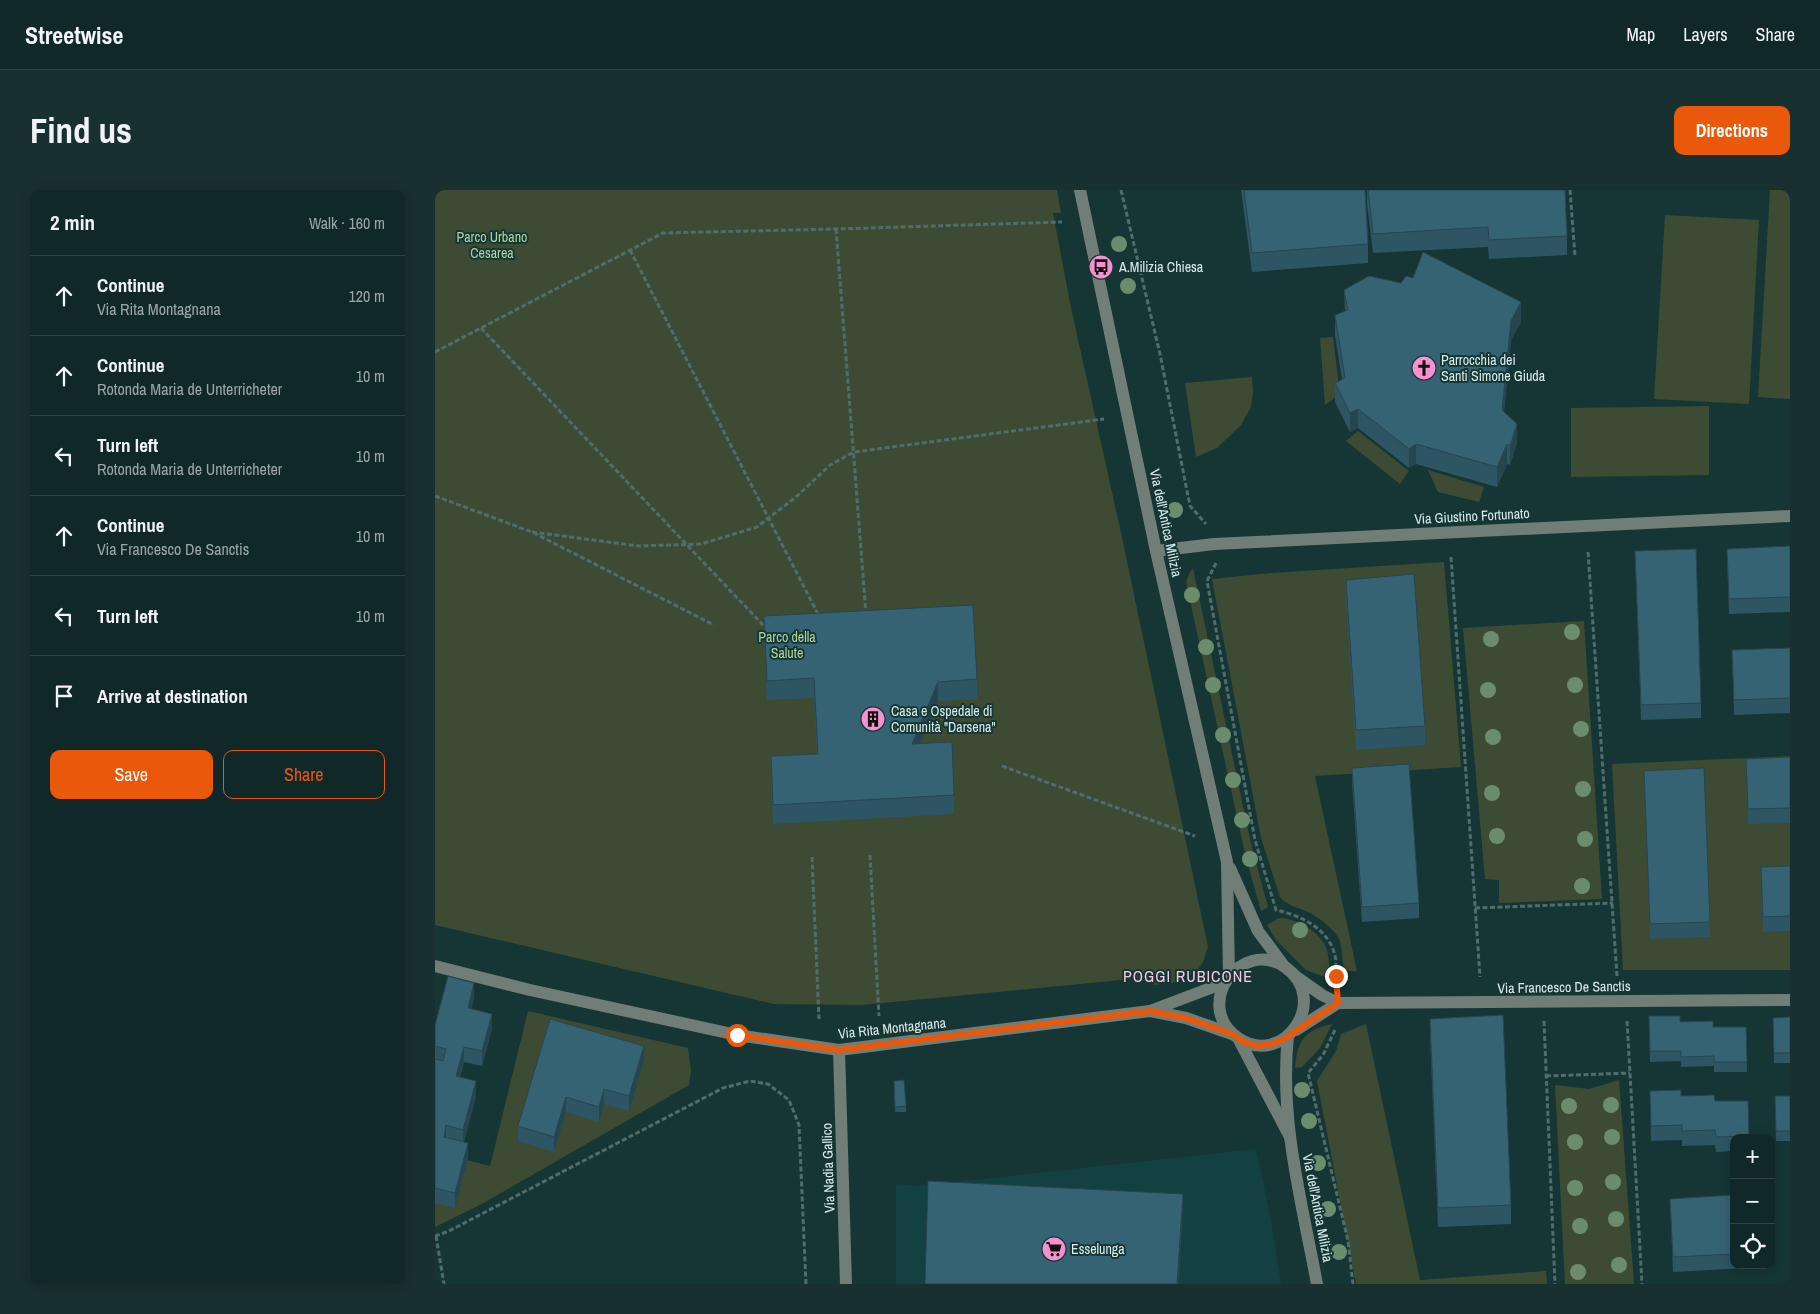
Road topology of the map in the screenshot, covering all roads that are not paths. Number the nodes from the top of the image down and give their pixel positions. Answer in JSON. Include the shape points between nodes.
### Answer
{"nodes":[{"id":1,"x":1080,"y":190,"type":"edge"},
{"id":2,"x":1790,"y":516,"type":"edge"},
{"id":3,"x":1156,"y":551,"type":"junction"},
{"id":4,"x":1227,"y":862,"type":"junction"},
{"id":5,"x":435,"y":966,"type":"edge"},
{"id":6,"x":1285,"y":967,"type":"junction"},
{"id":7,"x":1295,"y":976,"type":"junction"},
{"id":8,"x":1227,"y":980,"type":"junction"},
{"id":9,"x":1790,"y":1000,"type":"edge"},
{"id":10,"x":1338,"y":1003,"type":"junction"},
{"id":11,"x":1150,"y":1011,"type":"junction"},
{"id":12,"x":1292,"y":1033,"type":"junction"},
{"id":13,"x":1235,"y":1036,"type":"junction"},
{"id":14,"x":839,"y":1050,"type":"junction"},
{"id":15,"x":1289,"y":1137,"type":"junction"},
{"id":16,"x":846,"y":1284,"type":"edge"},
{"id":17,"x":1317,"y":1284,"type":"edge"}],
"edges":[{"from":1,"to":3,"type":"street","name":"Via dell'Antica Milizia"},
{"from":2,"to":3,"type":"street","name":"Via Giustino Fortunato","via":[[1214,544]]},
{"from":3,"to":4,"type":"street","name":"Via dell'Antica Milizia"},
{"from":4,"to":6,"type":"street","name":"Via dell'Antica Milizia","via":[[1258,931]]},
{"from":4,"to":8,"type":"street","name":"Via dell'Antica Milizia"},
{"from":5,"to":14,"type":"street","name":"Via Rita Montagnana","via":[[737,1035]]},
{"from":6,"to":7,"type":"street"},
{"from":6,"to":8,"type":"street","via":[[1258,960],[1244,964]]},
{"from":7,"to":10,"type":"street","name":"Via Francesco De Sanctis"},
{"from":7,"to":12,"type":"street","via":[[1304,1003],[1302,1017]]},
{"from":8,"to":11,"type":"street","name":"Via Rita Montagnana"},
{"from":8,"to":13,"type":"street","via":[[1219,996],[1219,1010],[1224,1023]]},
{"from":9,"to":10,"type":"street","name":"Via Francesco De Sanctis"},
{"from":10,"to":12,"type":"street"},
{"from":11,"to":13,"type":"street","name":"Via Rita Montagnana","via":[[1186,1018]]},
{"from":11,"to":14,"type":"street","name":"Via Rita Montagnana"},
{"from":12,"to":13,"type":"street","via":[[1271,1044],[1257,1046]]},
{"from":12,"to":15,"type":"street","name":"Via dell'Antica Milizia","via":[[1285,1060]]},
{"from":13,"to":15,"type":"street","name":"Via dell'Antica Milizia"},
{"from":14,"to":16,"type":"street","name":"Via Nadia Gallico"},
{"from":15,"to":17,"type":"street","name":"Via dell'Antica Milizia"}]}
